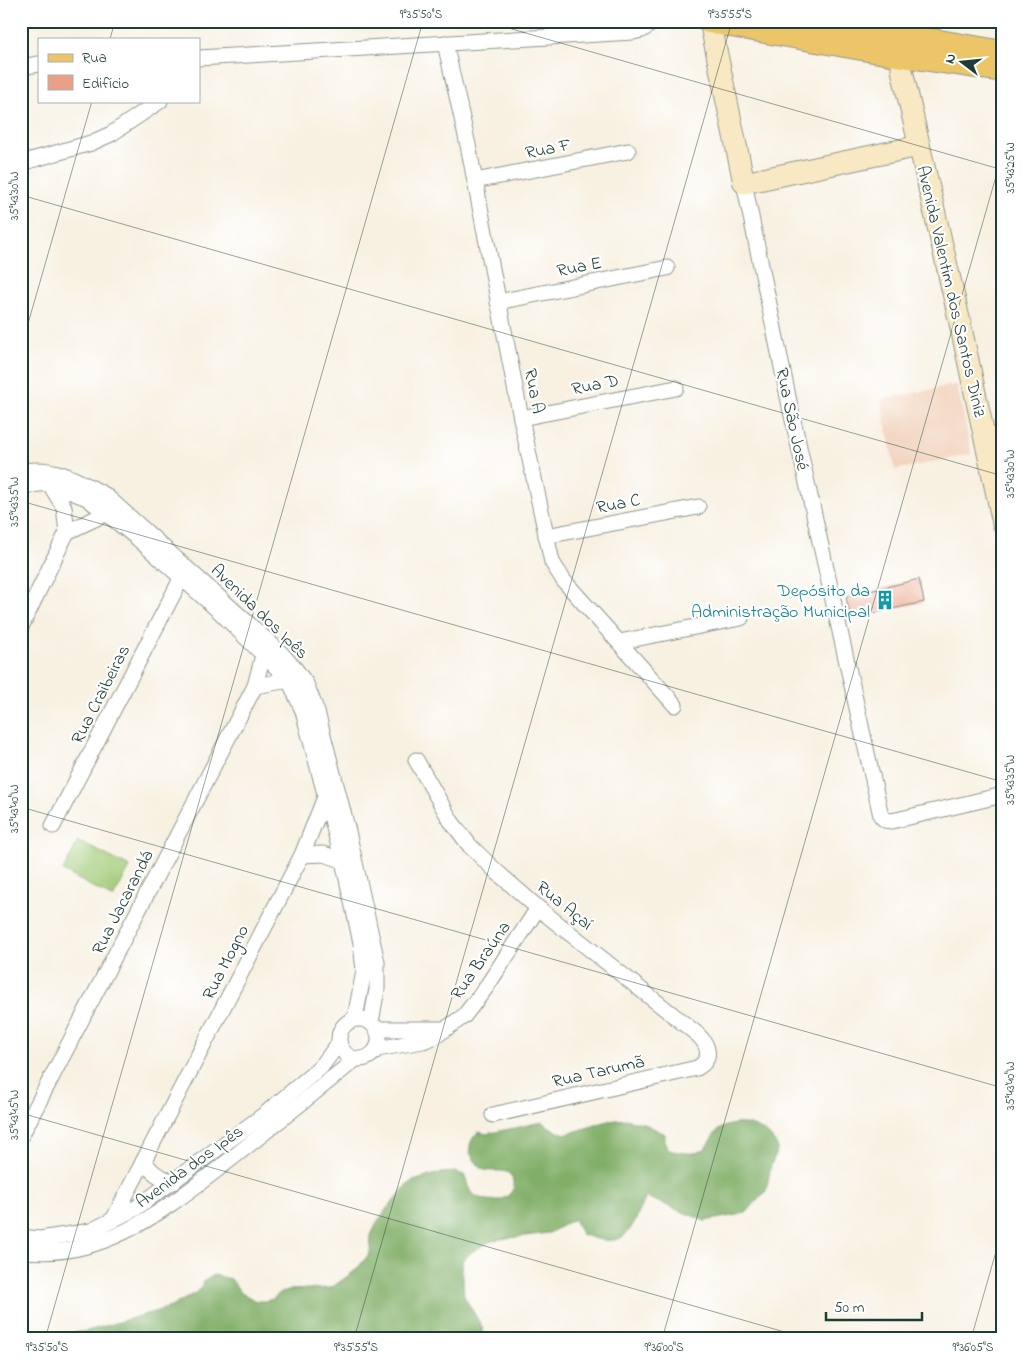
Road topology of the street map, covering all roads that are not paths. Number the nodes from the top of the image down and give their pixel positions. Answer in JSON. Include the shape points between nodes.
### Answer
{"nodes":[{"id":1,"x":654,"y":21,"type":"edge"},
{"id":2,"x":710,"y":21,"type":"edge"},
{"id":3,"x":805,"y":21,"type":"edge"},
{"id":4,"x":445,"y":43,"type":"junction"},
{"id":5,"x":903,"y":45,"type":"junction"},
{"id":6,"x":1003,"y":53,"type":"edge"},
{"id":7,"x":202,"y":60,"type":"edge"},
{"id":8,"x":38,"y":64,"type":"edge"},
{"id":9,"x":21,"y":67,"type":"edge"},
{"id":10,"x":1003,"y":70,"type":"edge"},
{"id":11,"x":159,"y":102,"type":"edge"},
{"id":12,"x":919,"y":146,"type":"junction"},
{"id":13,"x":628,"y":151,"type":"dead end"},
{"id":14,"x":21,"y":163,"type":"edge"},
{"id":15,"x":475,"y":181,"type":"junction"},
{"id":16,"x":744,"y":184,"type":"junction"},
{"id":17,"x":667,"y":268,"type":"dead end"},
{"id":18,"x":498,"y":302,"type":"junction"},
{"id":19,"x":676,"y":388,"type":"dead end"},
{"id":20,"x":521,"y":418,"type":"junction"},
{"id":21,"x":994,"y":448,"type":"edge"},
{"id":22,"x":21,"y":472,"type":"edge"},
{"id":23,"x":49,"y":483,"type":"junction"},
{"id":24,"x":21,"y":486,"type":"edge"},
{"id":25,"x":698,"y":507,"type":"dead end"},
{"id":26,"x":107,"y":513,"type":"junction"},
{"id":27,"x":1003,"y":524,"type":"edge"},
{"id":28,"x":67,"y":532,"type":"junction"},
{"id":29,"x":546,"y":536,"type":"junction"},
{"id":30,"x":181,"y":579,"type":"junction"},
{"id":31,"x":741,"y":618,"type":"dead end"},
{"id":32,"x":21,"y":627,"type":"edge"},
{"id":33,"x":620,"y":642,"type":"junction"},
{"id":34,"x":263,"y":655,"type":"junction"},
{"id":35,"x":289,"y":680,"type":"junction"},
{"id":36,"x":255,"y":686,"type":"junction"},
{"id":37,"x":675,"y":705,"type":"dead end"},
{"id":38,"x":416,"y":760,"type":"dead end"},
{"id":39,"x":336,"y":781,"type":"junction"},
{"id":40,"x":326,"y":794,"type":"junction"},
{"id":41,"x":1003,"y":795,"type":"edge"},
{"id":42,"x":53,"y":826,"type":"dead end"},
{"id":43,"x":302,"y":854,"type":"junction"},
{"id":44,"x":349,"y":862,"type":"junction"},
{"id":45,"x":538,"y":908,"type":"junction"},
{"id":46,"x":355,"y":1018,"type":"junction"},
{"id":47,"x":374,"y":1026,"type":"junction"},
{"id":48,"x":447,"y":1029,"type":"junction"},
{"id":49,"x":339,"y":1043,"type":"junction"},
{"id":50,"x":377,"y":1049,"type":"junction"},
{"id":51,"x":356,"y":1059,"type":"junction"},
{"id":52,"x":708,"y":1059,"type":"joint"},
{"id":53,"x":493,"y":1115,"type":"dead end"},
{"id":54,"x":21,"y":1136,"type":"edge"},
{"id":55,"x":144,"y":1160,"type":"junction"},
{"id":56,"x":174,"y":1182,"type":"junction"},
{"id":57,"x":113,"y":1220,"type":"junction"},
{"id":58,"x":21,"y":1238,"type":"edge"},
{"id":59,"x":21,"y":1250,"type":"edge"}],
"edges":[{"from":1,"to":4,"type":"street","via":[[633,32]]},
{"from":2,"to":5,"type":"main road"},
{"from":2,"to":16,"type":"street","name":"Rua São José"},
{"from":3,"to":5,"type":"main road"},
{"from":4,"to":7,"type":"street"},
{"from":4,"to":15,"type":"street","name":"Rua A"},
{"from":5,"to":6,"type":"main road"},
{"from":5,"to":10,"type":"main road"},
{"from":5,"to":12,"type":"street","name":"Avenida Valentim dos Santos Diniz","via":[[902,70]]},
{"from":8,"to":9,"type":"street"},
{"from":11,"to":14,"type":"street","via":[[92,143]]},
{"from":12,"to":16,"type":"street"},
{"from":12,"to":21,"type":"street","name":"Avenida Valentim dos Santos Diniz","via":[[960,323]]},
{"from":13,"to":15,"type":"street","name":"Rua F"},
{"from":15,"to":18,"type":"street","name":"Rua A"},
{"from":16,"to":41,"type":"street","name":"Rua São José","via":[[881,816],[892,821]]},
{"from":17,"to":18,"type":"street","name":"Rua E"},
{"from":18,"to":20,"type":"street","name":"Rua A"},
{"from":19,"to":20,"type":"street","name":"Rua D"},
{"from":20,"to":29,"type":"street","name":"Rua A"},
{"from":21,"to":27,"type":"street","name":"Avenida Valentim dos Santos Diniz"},
{"from":22,"to":39,"type":"street","name":"Avenida dos Ipês","via":[[51,470],[105,495],[279,651],[306,684]]},
{"from":23,"to":24,"type":"street","name":"Avenida dos Ipês"},
{"from":23,"to":26,"type":"street","name":"Avenida dos Ipês","via":[[87,498]]},
{"from":23,"to":28,"type":"street","via":[[64,507]]},
{"from":25,"to":29,"type":"street","name":"Rua C"},
{"from":26,"to":28,"type":"street"},
{"from":26,"to":30,"type":"street","name":"Avenida dos Ipês"},
{"from":28,"to":32,"type":"street"},
{"from":29,"to":33,"type":"street","name":"Rua A","via":[[552,562],[564,581]]},
{"from":30,"to":34,"type":"street","name":"Avenida dos Ipês"},
{"from":30,"to":42,"type":"street","name":"Rua Craibeiras"},
{"from":31,"to":33,"type":"street"},
{"from":33,"to":37,"type":"street","name":"Rua A"},
{"from":34,"to":35,"type":"street","name":"Avenida dos Ipês"},
{"from":34,"to":36,"type":"street","name":"Rua Jacarandá"},
{"from":35,"to":36,"type":"street"},
{"from":35,"to":40,"type":"street","name":"Avenida dos Ipês","via":[[303,711]]},
{"from":36,"to":54,"type":"street","name":"Rua Jacarandá"},
{"from":38,"to":45,"type":"street","name":"Rua Açaí","via":[[451,821],[470,846]]},
{"from":39,"to":40,"type":"street","name":"Rua Mogno"},
{"from":39,"to":44,"type":"street","name":"Avenida dos Ipês"},
{"from":40,"to":43,"type":"street","name":"Rua Mogno"},
{"from":40,"to":44,"type":"street","name":"Avenida dos Ipês"},
{"from":43,"to":44,"type":"street","via":[[323,854]]},
{"from":43,"to":55,"type":"street","name":"Rua Mogno"},
{"from":44,"to":46,"type":"street","name":"Avenida dos Ipês","via":[[364,971]]},
{"from":44,"to":47,"type":"street","name":"Avenida dos Ipês","via":[[377,962]]},
{"from":45,"to":48,"type":"street","name":"Rua Braúna","via":[[480,996],[464,1016]]},
{"from":45,"to":52,"type":"street","name":"Rua Açaí","via":[[697,1034],[706,1044]]},
{"from":46,"to":47,"type":"street","via":[[364,1018]]},
{"from":46,"to":49,"type":"street","name":"Avenida dos Ipês","via":[[342,1028]]},
{"from":47,"to":48,"type":"street"},
{"from":47,"to":50,"type":"street","name":"Avenida dos Ipês","via":[[380,1038]]},
{"from":48,"to":50,"type":"street","name":"Rua Braúna","via":[[423,1041]]},
{"from":49,"to":51,"type":"street","via":[[348,1056]]},
{"from":49,"to":56,"type":"street","name":"Avenida dos Ipês","via":[[310,1077]]},
{"from":50,"to":51,"type":"street","name":"Avenida dos Ipês","via":[[372,1055]]},
{"from":51,"to":59,"type":"street","name":"Avenida dos Ipês","via":[[166,1209],[139,1226],[72,1250]]},
{"from":52,"to":53,"type":"street","name":"Rua Tarumã","via":[[697,1068]]},
{"from":55,"to":56,"type":"street","via":[[158,1177]]},
{"from":55,"to":57,"type":"street","name":"Rua Mogno"},
{"from":56,"to":57,"type":"street","name":"Avenida dos Ipês"},
{"from":57,"to":58,"type":"street","name":"Avenida dos Ipês","via":[[77,1234]]}]}
